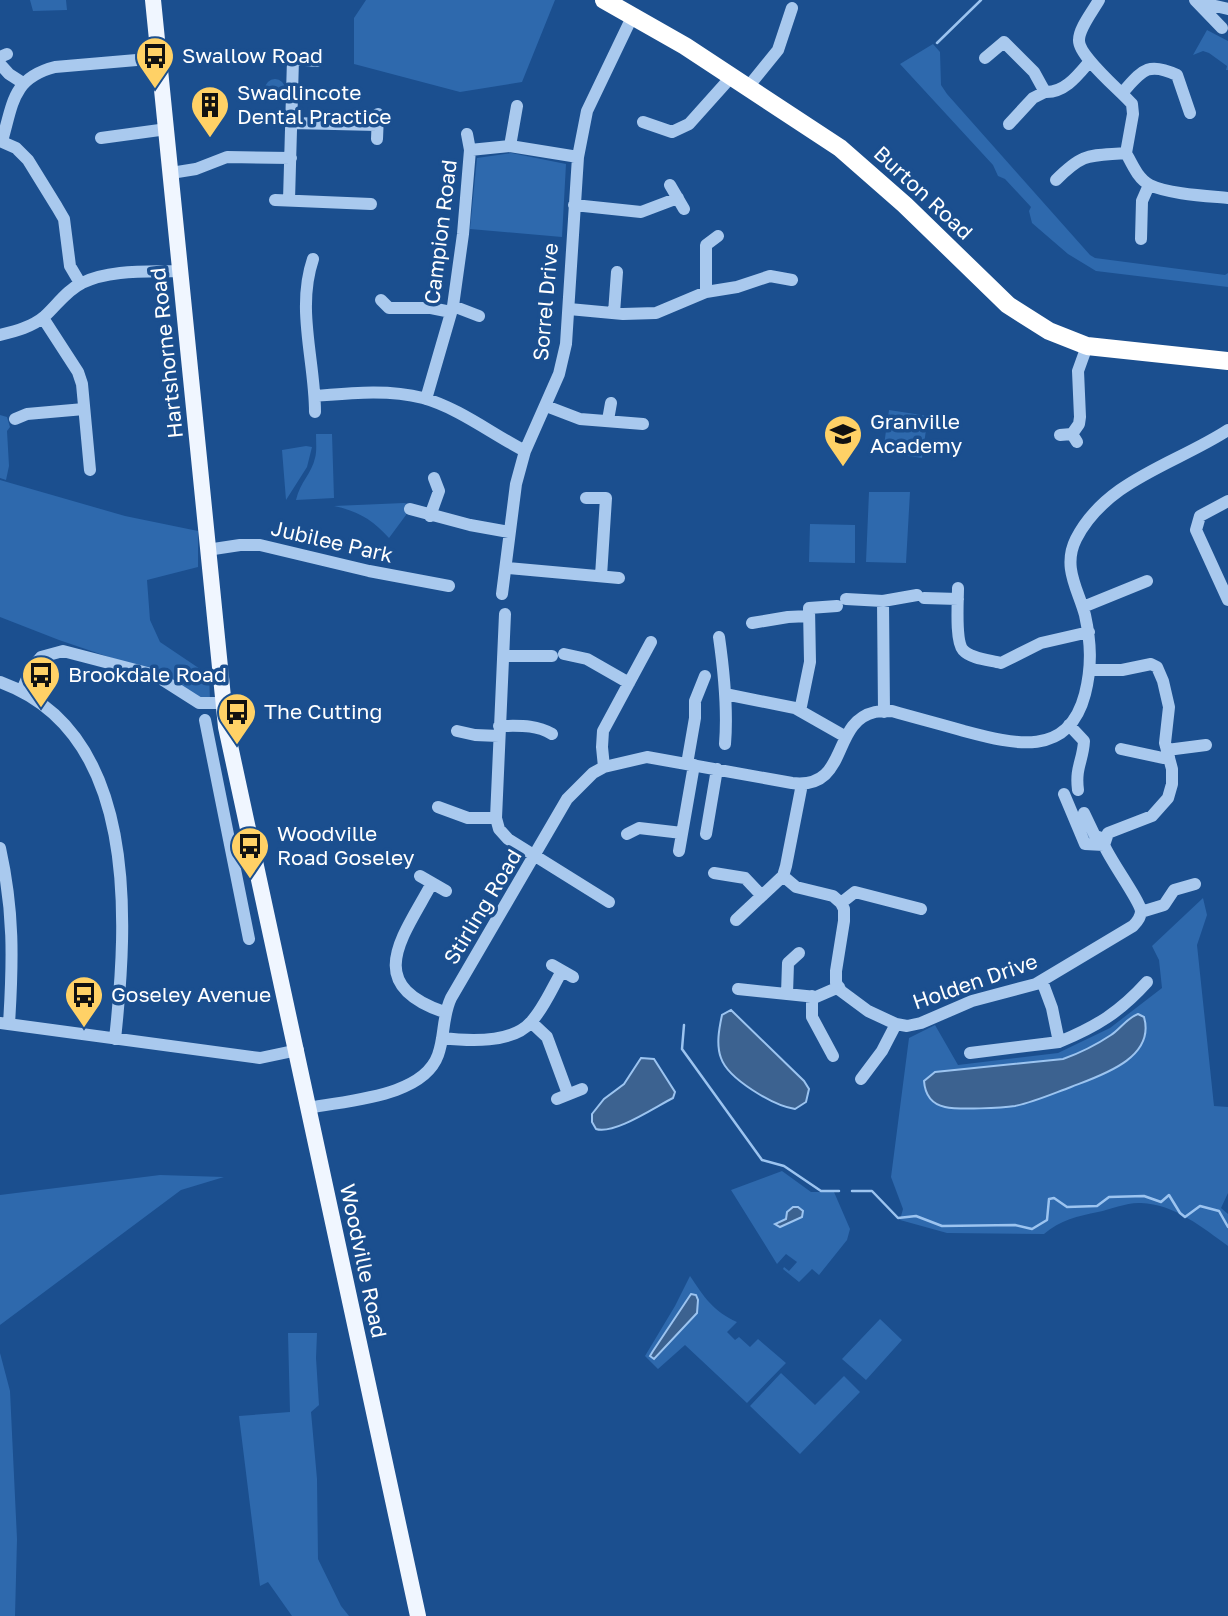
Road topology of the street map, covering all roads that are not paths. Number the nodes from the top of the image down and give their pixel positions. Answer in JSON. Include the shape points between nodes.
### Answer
{"nodes":[{"id":1,"x":153,"y":0,"type":"edge"},
{"id":2,"x":604,"y":0,"type":"edge"},
{"id":3,"x":1099,"y":0,"type":"edge"},
{"id":4,"x":1196,"y":1,"type":"edge"},
{"id":5,"x":792,"y":9,"type":"dead end"},
{"id":6,"x":1228,"y":10,"type":"edge"},
{"id":7,"x":633,"y":15,"type":"junction"},
{"id":8,"x":1225,"y":31,"type":"edge"},
{"id":9,"x":2,"y":58,"type":"edge"},
{"id":10,"x":160,"y":58,"type":"junction"},
{"id":11,"x":985,"y":58,"type":"dead end"},
{"id":12,"x":317,"y":61,"type":"dead end"},
{"id":13,"x":1090,"y":61,"type":"junction"},
{"id":14,"x":732,"y":76,"type":"junction"},
{"id":15,"x":23,"y":83,"type":"junction"},
{"id":16,"x":748,"y":87,"type":"junction"},
{"id":17,"x":1045,"y":92,"type":"junction"},
{"id":18,"x":1122,"y":93,"type":"junction"},
{"id":19,"x":517,"y":106,"type":"dead end"},
{"id":20,"x":1190,"y":113,"type":"dead end"},
{"id":21,"x":643,"y":122,"type":"dead end"},
{"id":22,"x":292,"y":123,"type":"junction"},
{"id":23,"x":1009,"y":124,"type":"dead end"},
{"id":24,"x":377,"y":126,"type":"dead end"},
{"id":25,"x":167,"y":129,"type":"junction"},
{"id":26,"x":467,"y":134,"type":"dead end"},
{"id":27,"x":101,"y":138,"type":"dead end"},
{"id":28,"x":1,"y":141,"type":"edge"},
{"id":29,"x":510,"y":146,"type":"junction"},
{"id":30,"x":470,"y":150,"type":"junction"},
{"id":31,"x":1126,"y":153,"type":"junction"},
{"id":32,"x":578,"y":157,"type":"junction"},
{"id":33,"x":291,"y":158,"type":"junction"},
{"id":34,"x":171,"y":173,"type":"junction"},
{"id":35,"x":1056,"y":180,"type":"dead end"},
{"id":36,"x":1149,"y":184,"type":"junction"},
{"id":37,"x":670,"y":185,"type":"dead end"},
{"id":38,"x":1228,"y":198,"type":"edge"},
{"id":39,"x":275,"y":200,"type":"dead end"},
{"id":40,"x":289,"y":200,"type":"junction"},
{"id":41,"x":372,"y":204,"type":"dead end"},
{"id":42,"x":574,"y":205,"type":"junction"},
{"id":43,"x":718,"y":236,"type":"dead end"},
{"id":44,"x":1141,"y":239,"type":"dead end"},
{"id":45,"x":313,"y":259,"type":"dead end"},
{"id":46,"x":180,"y":271,"type":"junction"},
{"id":47,"x":617,"y":272,"type":"dead end"},
{"id":48,"x":792,"y":279,"type":"dead end"},
{"id":49,"x":80,"y":284,"type":"junction"},
{"id":50,"x":706,"y":292,"type":"junction"},
{"id":51,"x":381,"y":300,"type":"dead end"},
{"id":52,"x":452,"y":309,"type":"junction"},
{"id":53,"x":569,"y":309,"type":"junction"},
{"id":54,"x":614,"y":313,"type":"junction"},
{"id":55,"x":479,"y":316,"type":"dead end"},
{"id":56,"x":43,"y":318,"type":"junction"},
{"id":57,"x":0,"y":335,"type":"edge"},
{"id":58,"x":1087,"y":346,"type":"junction"},
{"id":59,"x":1228,"y":361,"type":"edge"},
{"id":60,"x":315,"y":397,"type":"junction"},
{"id":61,"x":425,"y":398,"type":"junction"},
{"id":62,"x":611,"y":402,"type":"dead end"},
{"id":63,"x":546,"y":406,"type":"junction"},
{"id":64,"x":84,"y":409,"type":"junction"},
{"id":65,"x":315,"y":412,"type":"dead end"},
{"id":66,"x":15,"y":419,"type":"dead end"},
{"id":67,"x":608,"y":420,"type":"junction"},
{"id":68,"x":643,"y":424,"type":"dead end"},
{"id":69,"x":1228,"y":430,"type":"edge"},
{"id":70,"x":1070,"y":437,"type":"dead end"},
{"id":71,"x":525,"y":451,"type":"junction"},
{"id":72,"x":90,"y":470,"type":"dead end"},
{"id":73,"x":434,"y":478,"type":"dead end"},
{"id":74,"x":586,"y":498,"type":"dead end"},
{"id":75,"x":1228,"y":501,"type":"edge"},
{"id":76,"x":410,"y":509,"type":"dead end"},
{"id":77,"x":430,"y":516,"type":"junction"},
{"id":78,"x":509,"y":532,"type":"junction"},
{"id":79,"x":207,"y":550,"type":"junction"},
{"id":80,"x":507,"y":568,"type":"junction"},
{"id":81,"x":601,"y":576,"type":"junction"},
{"id":82,"x":619,"y":578,"type":"dead end"},
{"id":83,"x":1147,"y":581,"type":"dead end"},
{"id":84,"x":449,"y":586,"type":"dead end"},
{"id":85,"x":502,"y":594,"type":"dead end"},
{"id":86,"x":1228,"y":600,"type":"edge"},
{"id":87,"x":883,"y":601,"type":"junction"},
{"id":88,"x":1083,"y":607,"type":"junction"},
{"id":89,"x":505,"y":614,"type":"dead end"},
{"id":90,"x":809,"y":616,"type":"junction"},
{"id":91,"x":752,"y":623,"type":"dead end"},
{"id":92,"x":1089,"y":632,"type":"junction"},
{"id":93,"x":719,"y":637,"type":"dead end"},
{"id":94,"x":652,"y":642,"type":"dead end"},
{"id":95,"x":503,"y":656,"type":"junction"},
{"id":96,"x":1091,"y":670,"type":"junction"},
{"id":97,"x":705,"y":676,"type":"dead end"},
{"id":98,"x":0,"y":682,"type":"edge"},
{"id":99,"x":629,"y":683,"type":"junction"},
{"id":100,"x":22,"y":690,"type":"junction"},
{"id":101,"x":724,"y":694,"type":"junction"},
{"id":102,"x":223,"y":703,"type":"junction"},
{"id":103,"x":800,"y":711,"type":"junction"},
{"id":104,"x":884,"y":712,"type":"junction"},
{"id":105,"x":1069,"y":725,"type":"junction"},
{"id":106,"x":226,"y":727,"type":"junction"},
{"id":107,"x":457,"y":731,"type":"dead end"},
{"id":108,"x":499,"y":731,"type":"junction"},
{"id":109,"x":552,"y":734,"type":"dead end"},
{"id":110,"x":846,"y":737,"type":"junction"},
{"id":111,"x":725,"y":744,"type":"dead end"},
{"id":112,"x":1206,"y":745,"type":"dead end"},
{"id":113,"x":1121,"y":749,"type":"dead end"},
{"id":114,"x":1168,"y":753,"type":"junction"},
{"id":115,"x":690,"y":764,"type":"junction"},
{"id":116,"x":604,"y":767,"type":"junction"},
{"id":117,"x":717,"y":769,"type":"junction"},
{"id":118,"x":802,"y":784,"type":"junction"},
{"id":119,"x":1078,"y":790,"type":"dead end"},
{"id":120,"x":1064,"y":794,"type":"dead end"},
{"id":121,"x":438,"y":807,"type":"dead end"},
{"id":122,"x":1084,"y":813,"type":"dead end"},
{"id":123,"x":496,"y":818,"type":"junction"},
{"id":124,"x":682,"y":833,"type":"junction"},
{"id":125,"x":627,"y":834,"type":"dead end"},
{"id":126,"x":706,"y":834,"type":"dead end"},
{"id":127,"x":1104,"y":842,"type":"junction"},
{"id":128,"x":0,"y":848,"type":"edge"},
{"id":129,"x":679,"y":851,"type":"dead end"},
{"id":130,"x":535,"y":856,"type":"junction"},
{"id":131,"x":714,"y":873,"type":"dead end"},
{"id":132,"x":420,"y":876,"type":"dead end"},
{"id":133,"x":783,"y":876,"type":"junction"},
{"id":134,"x":432,"y":883,"type":"junction"},
{"id":135,"x":1195,"y":884,"type":"dead end"},
{"id":136,"x":446,"y":891,"type":"dead end"},
{"id":137,"x":762,"y":896,"type":"junction"},
{"id":138,"x":609,"y":902,"type":"dead end"},
{"id":139,"x":841,"y":903,"type":"junction"},
{"id":140,"x":6,"y":907,"type":"edge"},
{"id":141,"x":921,"y":909,"type":"dead end"},
{"id":142,"x":1141,"y":912,"type":"junction"},
{"id":143,"x":267,"y":915,"type":"junction"},
{"id":144,"x":246,"y":920,"type":"junction"},
{"id":145,"x":736,"y":920,"type":"dead end"},
{"id":146,"x":249,"y":939,"type":"dead end"},
{"id":147,"x":799,"y":953,"type":"dead end"},
{"id":148,"x":562,"y":971,"type":"dead end"},
{"id":149,"x":1042,"y":981,"type":"junction"},
{"id":150,"x":1147,"y":982,"type":"dead end"},
{"id":151,"x":839,"y":987,"type":"junction"},
{"id":152,"x":738,"y":989,"type":"dead end"},
{"id":153,"x":787,"y":994,"type":"junction"},
{"id":154,"x":812,"y":996,"type":"junction"},
{"id":155,"x":444,"y":1012,"type":"junction"},
{"id":156,"x":531,"y":1022,"type":"junction"},
{"id":157,"x":4,"y":1024,"type":"edge"},
{"id":158,"x":896,"y":1024,"type":"junction"},
{"id":159,"x":442,"y":1038,"type":"junction"},
{"id":160,"x":115,"y":1040,"type":"junction"},
{"id":161,"x":1059,"y":1042,"type":"junction"},
{"id":162,"x":298,"y":1050,"type":"junction"},
{"id":163,"x":970,"y":1053,"type":"dead end"},
{"id":164,"x":833,"y":1055,"type":"dead end"},
{"id":165,"x":861,"y":1079,"type":"dead end"},
{"id":166,"x":582,"y":1089,"type":"dead end"},
{"id":167,"x":309,"y":1108,"type":"junction"},
{"id":168,"x":418,"y":1616,"type":"edge"}],
"edges":[{"from":1,"to":10,"type":"main road","name":"Hartshorne Road"},
{"from":2,"to":7,"type":"highway","name":"Burton Road"},
{"from":3,"to":13,"type":"street","via":[[1078,41]]},
{"from":4,"to":6,"type":"street"},
{"from":4,"to":8,"type":"street"},
{"from":5,"to":16,"type":"street","via":[[778,50]]},
{"from":6,"to":8,"type":"street","via":[[1223,16]]},
{"from":7,"to":14,"type":"highway","name":"Burton Road"},
{"from":7,"to":32,"type":"street","name":"Sorrel Drive","via":[[587,111]]},
{"from":9,"to":15,"type":"street","via":[[9,74]]},
{"from":10,"to":15,"type":"street","via":[[55,67],[39,71]]},
{"from":10,"to":25,"type":"main road","name":"Hartshorne Road"},
{"from":11,"to":17,"type":"street","via":[[1004,43],[1034,72]]},
{"from":12,"to":22,"type":"street","via":[[287,59]]},
{"from":13,"to":17,"type":"street","via":[[1068,84]]},
{"from":13,"to":18,"type":"street"},
{"from":14,"to":16,"type":"highway","name":"Burton Road"},
{"from":14,"to":21,"type":"street","via":[[689,124],[672,132]]},
{"from":15,"to":28,"type":"street"},
{"from":16,"to":58,"type":"highway","name":"Burton Road","via":[[859,163],[1008,305],[1049,331]]},
{"from":17,"to":23,"type":"street"},
{"from":18,"to":20,"type":"street","via":[[1142,71],[1163,69],[1177,75]]},
{"from":18,"to":31,"type":"street","via":[[1132,104],[1133,114]]},
{"from":19,"to":29,"type":"street"},
{"from":22,"to":24,"type":"street"},
{"from":22,"to":33,"type":"street"},
{"from":25,"to":27,"type":"street"},
{"from":25,"to":34,"type":"main road","name":"Hartshorne Road"},
{"from":26,"to":30,"type":"street","name":"Campion Road"},
{"from":28,"to":49,"type":"street","via":[[28,160],[58,207],[70,265]]},
{"from":29,"to":30,"type":"street","name":"Campion Road"},
{"from":29,"to":32,"type":"street","name":"Campion Road"},
{"from":30,"to":52,"type":"street","name":"Campion Road"},
{"from":31,"to":35,"type":"street","via":[[1084,157]]},
{"from":31,"to":36,"type":"street"},
{"from":32,"to":42,"type":"street","name":"Sorrel Drive"},
{"from":33,"to":34,"type":"street","via":[[227,157]]},
{"from":33,"to":40,"type":"street"},
{"from":34,"to":46,"type":"main road","name":"Hartshorne Road"},
{"from":36,"to":38,"type":"street"},
{"from":36,"to":44,"type":"street","via":[[1142,201]]},
{"from":37,"to":42,"type":"street","via":[[681,203],[641,212]]},
{"from":39,"to":40,"type":"street"},
{"from":40,"to":41,"type":"street"},
{"from":42,"to":53,"type":"street","name":"Sorrel Drive"},
{"from":43,"to":50,"type":"street","via":[[706,245]]},
{"from":45,"to":60,"type":"street","via":[[303,274]]},
{"from":46,"to":49,"type":"street","via":[[118,274]]},
{"from":46,"to":79,"type":"main road","name":"Hartshorne Road"},
{"from":47,"to":54,"type":"street"},
{"from":48,"to":50,"type":"street","via":[[770,276],[737,288]]},
{"from":49,"to":56,"type":"street"},
{"from":50,"to":54,"type":"street","via":[[656,313]]},
{"from":51,"to":52,"type":"street","via":[[389,308]]},
{"from":52,"to":55,"type":"street"},
{"from":52,"to":61,"type":"street","name":"Campion Road"},
{"from":53,"to":54,"type":"street"},
{"from":53,"to":63,"type":"street","name":"Sorrel Drive","via":[[561,364]]},
{"from":56,"to":57,"type":"street"},
{"from":56,"to":64,"type":"street","via":[[78,373]]},
{"from":58,"to":59,"type":"highway","name":"Burton Road"},
{"from":58,"to":70,"type":"street","via":[[1078,371],[1079,424]]},
{"from":60,"to":61,"type":"street","via":[[363,392]]},
{"from":60,"to":65,"type":"street"},
{"from":61,"to":71,"type":"street"},
{"from":62,"to":67,"type":"street"},
{"from":63,"to":67,"type":"street","via":[[580,419]]},
{"from":63,"to":71,"type":"street","name":"Sorrel Drive"},
{"from":64,"to":66,"type":"street"},
{"from":64,"to":72,"type":"street","via":[[82,455]]},
{"from":67,"to":68,"type":"street"},
{"from":69,"to":88,"type":"street","via":[[1150,470],[1101,505],[1088,520],[1075,540],[1069,562]]},
{"from":71,"to":78,"type":"street","name":"Sorrel Drive"},
{"from":73,"to":77,"type":"street","via":[[439,491]]},
{"from":74,"to":81,"type":"street","via":[[606,498]]},
{"from":75,"to":86,"type":"street","via":[[1200,516],[1196,530]]},
{"from":76,"to":77,"type":"street"},
{"from":77,"to":78,"type":"street"},
{"from":78,"to":80,"type":"street","name":"Sorrel Drive"},
{"from":79,"to":84,"type":"street","name":"Jubilee Park","via":[[260,545]]},
{"from":79,"to":102,"type":"main road","name":"Hartshorne Road"},
{"from":80,"to":81,"type":"street"},
{"from":80,"to":85,"type":"street","name":"Sorrel Drive"},
{"from":81,"to":82,"type":"street"},
{"from":83,"to":88,"type":"street"},
{"from":87,"to":90,"type":"street","via":[[809,608]]},
{"from":87,"to":92,"type":"street","via":[[958,594],[962,650],[1001,663],[1041,643]]},
{"from":87,"to":104,"type":"street"},
{"from":88,"to":92,"type":"street"},
{"from":89,"to":95,"type":"street"},
{"from":90,"to":91,"type":"street"},
{"from":90,"to":103,"type":"street","via":[[810,662]]},
{"from":92,"to":96,"type":"street"},
{"from":93,"to":101,"type":"street"},
{"from":94,"to":99,"type":"street"},
{"from":95,"to":99,"type":"street","via":[[587,659]]},
{"from":95,"to":108,"type":"street"},
{"from":96,"to":105,"type":"street","via":[[1083,704]]},
{"from":96,"to":114,"type":"street","via":[[1145,664],[1157,667],[1169,707]]},
{"from":97,"to":115,"type":"street","via":[[695,701]]},
{"from":98,"to":100,"type":"street"},
{"from":99,"to":116,"type":"street","via":[[603,731]]},
{"from":100,"to":102,"type":"street","via":[[41,657],[63,651],[155,676],[199,703]]},
{"from":100,"to":160,"type":"street","via":[[56,717],[85,751],[111,818],[122,914]]},
{"from":101,"to":103,"type":"street"},
{"from":101,"to":111,"type":"street"},
{"from":102,"to":106,"type":"main road","name":"Woodville Road"},
{"from":103,"to":110,"type":"street"},
{"from":104,"to":105,"type":"street","via":[[1008,743],[1037,743]]},
{"from":104,"to":110,"type":"street","via":[[861,718]]},
{"from":105,"to":119,"type":"street","via":[[1084,741],[1077,766]]},
{"from":106,"to":143,"type":"main road","name":"Woodville Road"},
{"from":106,"to":144,"type":"street","via":[[206,725]]},
{"from":107,"to":108,"type":"street","via":[[475,735]]},
{"from":108,"to":109,"type":"street","via":[[527,726]]},
{"from":108,"to":123,"type":"street"},
{"from":110,"to":118,"type":"street","via":[[828,774]]},
{"from":112,"to":114,"type":"street"},
{"from":113,"to":114,"type":"street","via":[[1163,758]]},
{"from":114,"to":127,"type":"street","via":[[1172,784],[1161,808],[1108,833]]},
{"from":115,"to":116,"type":"street","name":"Stirling Road","via":[[647,757]]},
{"from":115,"to":117,"type":"street","name":"Stirling Road"},
{"from":115,"to":124,"type":"street"},
{"from":116,"to":130,"type":"street","name":"Stirling Road","via":[[567,800]]},
{"from":117,"to":118,"type":"street","name":"Stirling Road"},
{"from":117,"to":126,"type":"street"},
{"from":118,"to":133,"type":"street"},
{"from":120,"to":127,"type":"street","via":[[1085,844]]},
{"from":121,"to":123,"type":"street","via":[[468,818]]},
{"from":122,"to":127,"type":"street","via":[[1095,836]]},
{"from":123,"to":130,"type":"street","via":[[508,839]]},
{"from":124,"to":125,"type":"street","via":[[639,828]]},
{"from":124,"to":129,"type":"street"},
{"from":127,"to":142,"type":"street"},
{"from":128,"to":140,"type":"street"},
{"from":130,"to":138,"type":"street"},
{"from":130,"to":155,"type":"street","name":"Stirling Road"},
{"from":131,"to":137,"type":"street","via":[[745,878]]},
{"from":132,"to":134,"type":"street"},
{"from":133,"to":137,"type":"street"},
{"from":133,"to":139,"type":"street","via":[[796,887],[833,896]]},
{"from":134,"to":136,"type":"street"},
{"from":134,"to":155,"type":"street","via":[[397,950],[396,966],[406,992]]},
{"from":135,"to":142,"type":"street","name":"Holden Drive","via":[[1174,890],[1164,905]]},
{"from":137,"to":145,"type":"street"},
{"from":139,"to":141,"type":"street","via":[[855,892]]},
{"from":139,"to":151,"type":"street"},
{"from":140,"to":157,"type":"street","via":[[13,941]]},
{"from":142,"to":149,"type":"street","name":"Holden Drive","via":[[1133,926]]},
{"from":143,"to":144,"type":"street"},
{"from":143,"to":162,"type":"main road","name":"Woodville Road"},
{"from":144,"to":146,"type":"street"},
{"from":147,"to":153,"type":"street","via":[[788,963]]},
{"from":148,"to":156,"type":"street"},
{"from":149,"to":158,"type":"street","name":"Holden Drive","via":[[972,1000],[922,1023]]},
{"from":149,"to":161,"type":"street"},
{"from":150,"to":161,"type":"street","via":[[1112,1016]]},
{"from":151,"to":154,"type":"street"},
{"from":151,"to":158,"type":"street","name":"Holden Drive","via":[[852,1001]]},
{"from":152,"to":153,"type":"street"},
{"from":153,"to":154,"type":"street"},
{"from":154,"to":164,"type":"street","via":[[812,1017]]},
{"from":155,"to":159,"type":"street","name":"Stirling Road"},
{"from":156,"to":159,"type":"street","via":[[502,1037]]},
{"from":156,"to":166,"type":"street","via":[[547,1037],[563,1096]]},
{"from":157,"to":160,"type":"street"},
{"from":158,"to":165,"type":"street"},
{"from":159,"to":167,"type":"street","name":"Stirling Road","via":[[432,1067],[413,1084]]},
{"from":160,"to":162,"type":"street","via":[[260,1058]]},
{"from":161,"to":163,"type":"street"},
{"from":162,"to":167,"type":"main road","name":"Woodville Road"},
{"from":167,"to":168,"type":"main road","name":"Woodville Road"}]}
